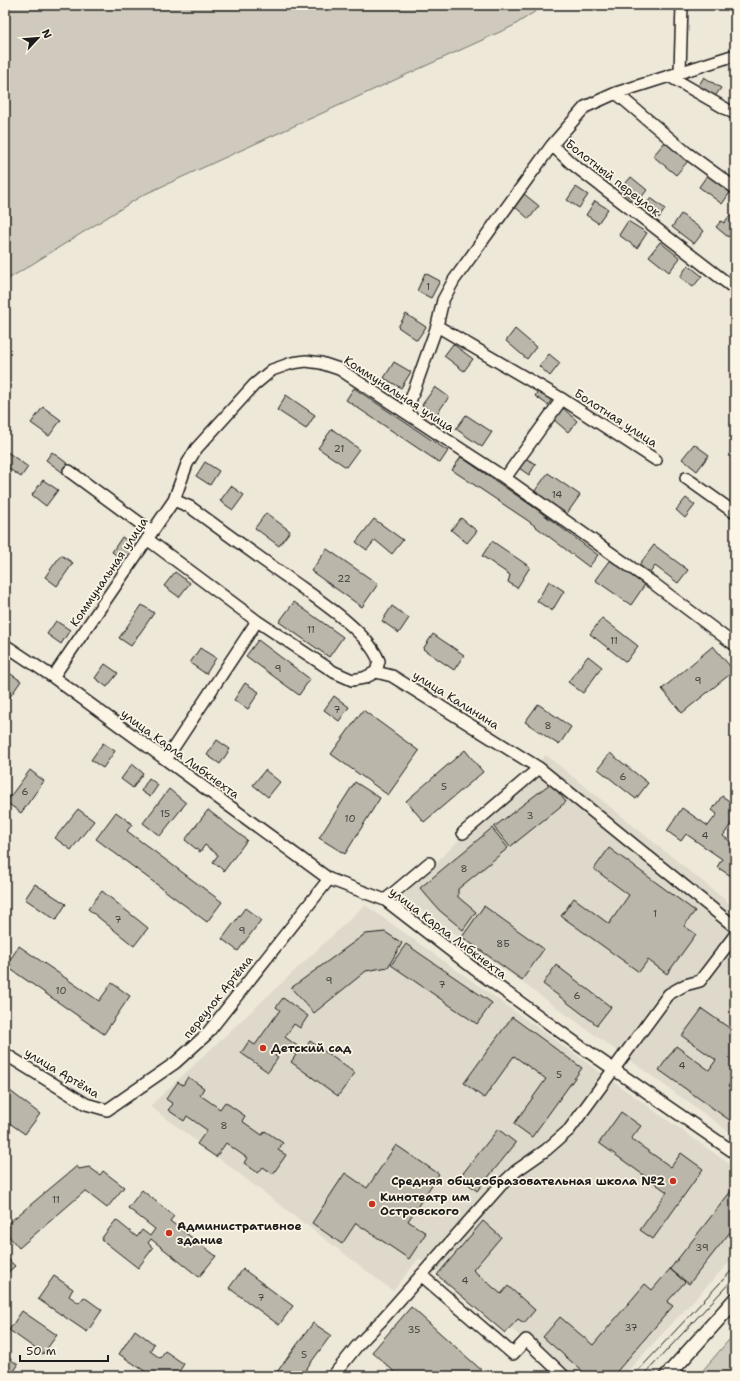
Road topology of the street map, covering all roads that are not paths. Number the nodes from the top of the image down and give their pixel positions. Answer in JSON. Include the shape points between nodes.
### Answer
{"nodes":[{"id":1,"x":682,"y":5,"type":"edge"},
{"id":2,"x":735,"y":55,"type":"edge"},
{"id":3,"x":675,"y":74,"type":"junction"},
{"id":4,"x":616,"y":93,"type":"junction"},
{"id":5,"x":735,"y":114,"type":"edge"},
{"id":6,"x":552,"y":146,"type":"junction"},
{"id":7,"x":735,"y":188,"type":"edge"},
{"id":8,"x":735,"y":289,"type":"edge"},
{"id":9,"x":437,"y":326,"type":"junction"},
{"id":10,"x":562,"y":399,"type":"junction"},
{"id":11,"x":406,"y":413,"type":"junction"},
{"id":12,"x":656,"y":460,"type":"dead end"},
{"id":13,"x":70,"y":471,"type":"dead end"},
{"id":14,"x":505,"y":478,"type":"junction"},
{"id":15,"x":686,"y":478,"type":"dead end"},
{"id":16,"x":174,"y":500,"type":"junction"},
{"id":17,"x":735,"y":513,"type":"edge"},
{"id":18,"x":150,"y":536,"type":"junction"},
{"id":19,"x":257,"y":621,"type":"junction"},
{"id":20,"x":734,"y":642,"type":"edge"},
{"id":21,"x":5,"y":645,"type":"edge"},
{"id":22,"x":376,"y":672,"type":"junction"},
{"id":23,"x":53,"y":677,"type":"junction"},
{"id":24,"x":166,"y":759,"type":"junction"},
{"id":25,"x":539,"y":768,"type":"junction"},
{"id":26,"x":463,"y":833,"type":"dead end"},
{"id":27,"x":429,"y":863,"type":"dead end"},
{"id":28,"x":329,"y":879,"type":"junction"},
{"id":29,"x":385,"y":900,"type":"junction"},
{"id":30,"x":735,"y":927,"type":"edge"},
{"id":31,"x":735,"y":935,"type":"edge"},
{"id":32,"x":5,"y":1054,"type":"edge"},
{"id":33,"x":613,"y":1069,"type":"junction"},
{"id":34,"x":106,"y":1110,"type":"joint"},
{"id":35,"x":735,"y":1153,"type":"edge"},
{"id":36,"x":421,"y":1275,"type":"junction"},
{"id":37,"x":735,"y":1300,"type":"edge"},
{"id":38,"x":333,"y":1376,"type":"edge"},
{"id":39,"x":564,"y":1376,"type":"edge"},
{"id":40,"x":667,"y":1376,"type":"edge"}],
"edges":[{"from":1,"to":3,"type":"street"},
{"from":2,"to":3,"type":"street"},
{"from":3,"to":4,"type":"street"},
{"from":3,"to":5,"type":"street"},
{"from":4,"to":6,"type":"street","via":[[585,107]]},
{"from":4,"to":7,"type":"street","via":[[687,153]]},
{"from":6,"to":8,"type":"street","name":"Болотный переулок"},
{"from":6,"to":9,"type":"street","name":"Болотный переулок","via":[[454,280],[443,300]]},
{"from":9,"to":10,"type":"street","name":"Болотная улица"},
{"from":9,"to":11,"type":"street","name":"Болотный переулок"},
{"from":10,"to":12,"type":"street","name":"Болотная улица"},
{"from":10,"to":14,"type":"street"},
{"from":11,"to":14,"type":"street","name":"Коммунальная улица"},
{"from":11,"to":16,"type":"street","name":"Коммунальная улица","via":[[339,369],[306,361],[282,365],[262,376],[196,449],[187,464]]},
{"from":13,"to":18,"type":"street"},
{"from":14,"to":20,"type":"street","name":"Коммунальная улица"},
{"from":15,"to":17,"type":"street"},
{"from":16,"to":18,"type":"street","name":"Коммунальная улица"},
{"from":16,"to":22,"type":"street","via":[[190,507],[330,609],[361,635],[377,655],[379,661]]},
{"from":18,"to":19,"type":"street"},
{"from":18,"to":23,"type":"street","name":"Коммунальная улица"},
{"from":19,"to":22,"type":"street","via":[[343,677],[352,680]]},
{"from":19,"to":24,"type":"street"},
{"from":21,"to":23,"type":"street","name":"улица Карла Либкнехта"},
{"from":22,"to":25,"type":"street","name":"улица Калинина","via":[[392,676]]},
{"from":23,"to":24,"type":"street","name":"улица Карла Либкнехта"},
{"from":24,"to":28,"type":"street","name":"улица Карла Либкнехта"},
{"from":25,"to":26,"type":"street"},
{"from":25,"to":30,"type":"street","name":"улица Калинина"},
{"from":27,"to":29,"type":"street"},
{"from":28,"to":29,"type":"street","name":"улица Карла Либкнехта"},
{"from":28,"to":34,"type":"street","name":"переулок Артёма","via":[[206,1036],[175,1063]]},
{"from":29,"to":33,"type":"street","name":"улица Карла Либкнехта","via":[[473,968]]},
{"from":31,"to":33,"type":"street","via":[[700,980],[669,994]]},
{"from":32,"to":34,"type":"street","name":"улица Артёма","via":[[86,1104]]},
{"from":33,"to":35,"type":"street","name":"улица Карла Либкнехта"},
{"from":33,"to":36,"type":"street","via":[[568,1130],[500,1186]]},
{"from":36,"to":38,"type":"street"},
{"from":36,"to":39,"type":"street","via":[[513,1354],[526,1340]]},
{"from":37,"to":40,"type":"main road"}]}
